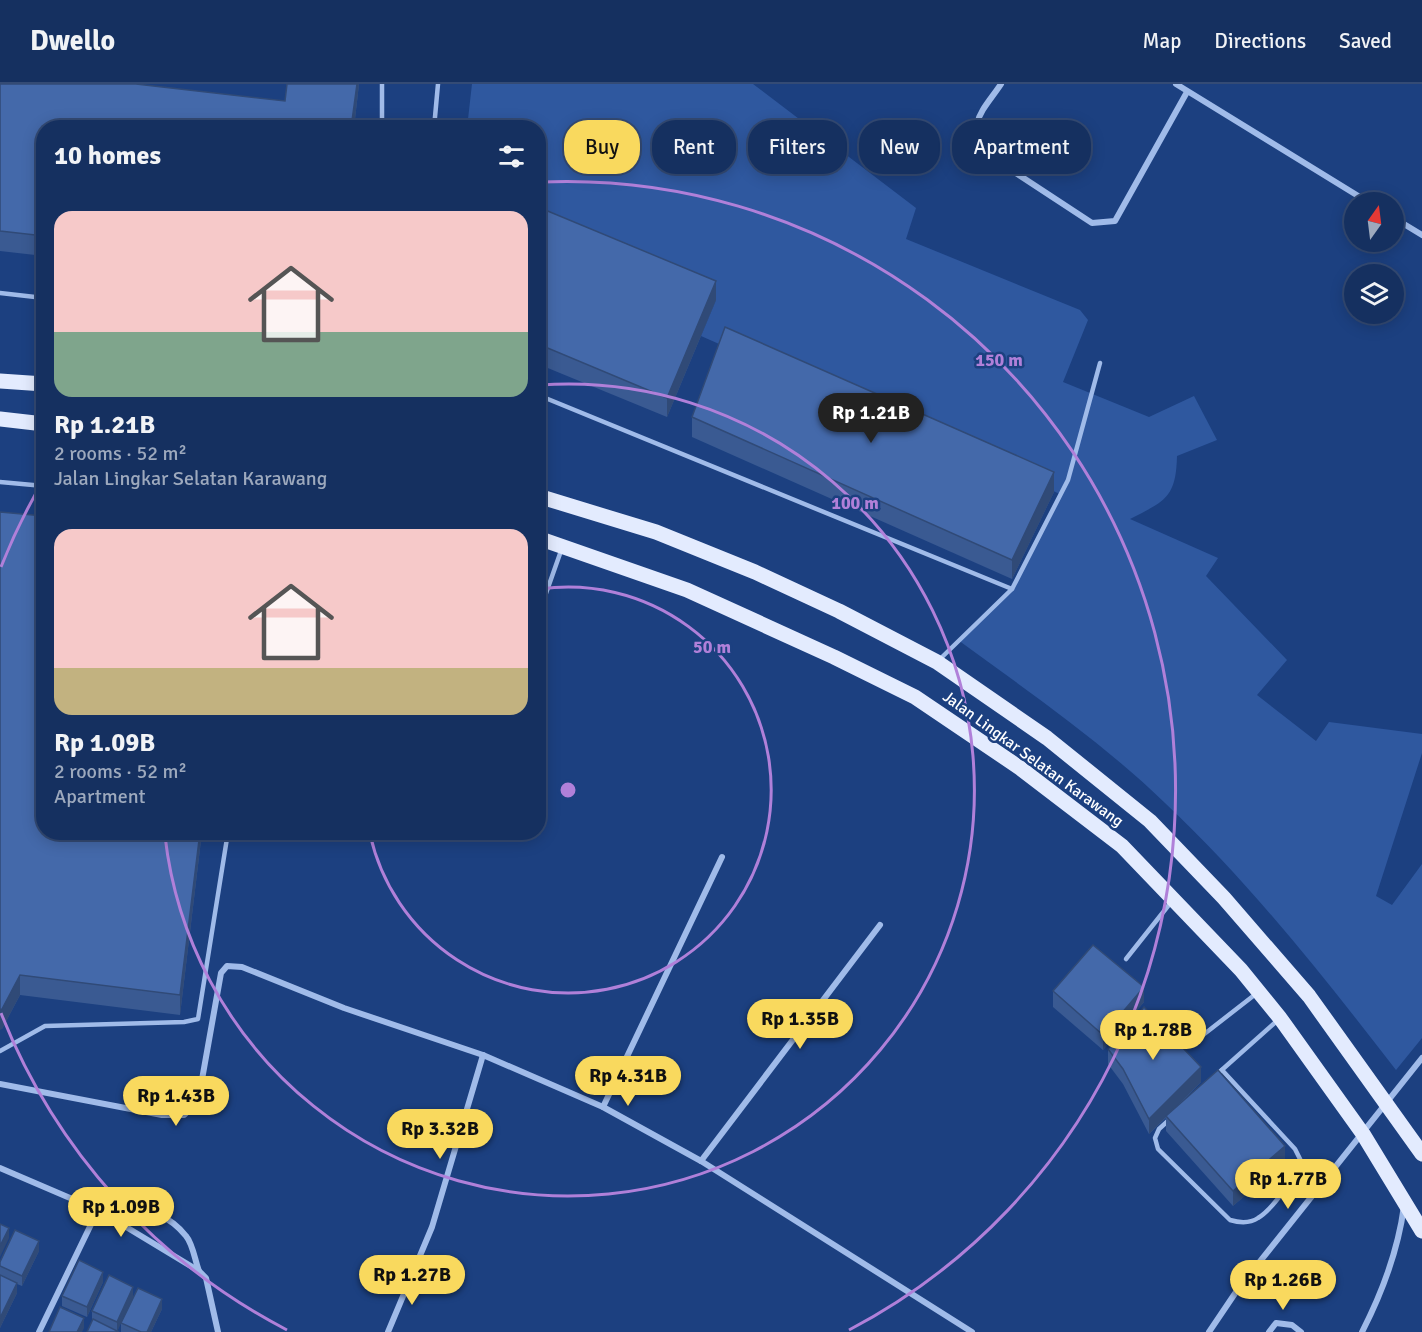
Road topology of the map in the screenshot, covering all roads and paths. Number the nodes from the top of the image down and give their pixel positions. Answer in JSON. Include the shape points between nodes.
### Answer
{"nodes":[{"id":1,"x":382,"y":84,"type":"edge"},
{"id":2,"x":438,"y":84,"type":"edge"},
{"id":3,"x":1001,"y":84,"type":"edge"},
{"id":4,"x":1176,"y":84,"type":"edge"},
{"id":5,"x":1187,"y":92,"type":"junction"},
{"id":6,"x":382,"y":120,"type":"edge"},
{"id":7,"x":435,"y":120,"type":"edge"},
{"id":8,"x":1352,"y":192,"type":"edge"},
{"id":9,"x":1404,"y":224,"type":"edge"},
{"id":10,"x":1422,"y":235,"type":"edge"},
{"id":11,"x":0,"y":293,"type":"edge"},
{"id":12,"x":36,"y":297,"type":"edge"},
{"id":13,"x":1100,"y":363,"type":"dead end"},
{"id":14,"x":0,"y":381,"type":"edge"},
{"id":15,"x":36,"y":383,"type":"edge"},
{"id":16,"x":546,"y":398,"type":"edge"},
{"id":17,"x":0,"y":419,"type":"edge"},
{"id":18,"x":36,"y":423,"type":"edge"},
{"id":19,"x":0,"y":482,"type":"edge"},
{"id":20,"x":36,"y":485,"type":"edge"},
{"id":21,"x":546,"y":498,"type":"edge"},
{"id":22,"x":546,"y":541,"type":"edge"},
{"id":23,"x":563,"y":546,"type":"junction"},
{"id":24,"x":1012,"y":589,"type":"junction"},
{"id":25,"x":546,"y":594,"type":"edge"},
{"id":26,"x":937,"y":662,"type":"junction"},
{"id":27,"x":227,"y":840,"type":"edge"},
{"id":28,"x":722,"y":857,"type":"dead end"},
{"id":29,"x":1174,"y":899,"type":"junction"},
{"id":30,"x":880,"y":925,"type":"dead end"},
{"id":31,"x":1126,"y":959,"type":"dead end"},
{"id":32,"x":1259,"y":991,"type":"junction"},
{"id":33,"x":1280,"y":1018,"type":"junction"},
{"id":34,"x":1203,"y":1035,"type":"dead end"},
{"id":35,"x":0,"y":1051,"type":"edge"},
{"id":36,"x":483,"y":1055,"type":"junction"},
{"id":37,"x":1422,"y":1058,"type":"edge"},
{"id":38,"x":1222,"y":1070,"type":"junction"},
{"id":39,"x":0,"y":1084,"type":"edge"},
{"id":40,"x":1206,"y":1085,"type":"edge"},
{"id":41,"x":1386,"y":1102,"type":"junction"},
{"id":42,"x":603,"y":1107,"type":"junction"},
{"id":43,"x":1174,"y":1114,"type":"edge"},
{"id":44,"x":1363,"y":1134,"type":"junction"},
{"id":45,"x":1422,"y":1154,"type":"edge"},
{"id":46,"x":701,"y":1161,"type":"junction"},
{"id":47,"x":0,"y":1168,"type":"edge"},
{"id":48,"x":1404,"y":1202,"type":"junction"},
{"id":49,"x":98,"y":1210,"type":"junction"},
{"id":50,"x":1422,"y":1231,"type":"edge"},
{"id":51,"x":199,"y":1271,"type":"junction"},
{"id":52,"x":39,"y":1332,"type":"edge"},
{"id":53,"x":218,"y":1332,"type":"edge"},
{"id":54,"x":388,"y":1332,"type":"edge"},
{"id":55,"x":972,"y":1332,"type":"edge"},
{"id":56,"x":1209,"y":1332,"type":"edge"},
{"id":57,"x":1269,"y":1332,"type":"edge"},
{"id":58,"x":1301,"y":1332,"type":"edge"},
{"id":59,"x":1362,"y":1332,"type":"edge"}],
"edges":[{"from":1,"to":6,"type":"lane"},
{"from":2,"to":7,"type":"lane"},
{"from":3,"to":5,"type":"street","via":[[976,120],[976,139],[987,154],[1092,223],[1115,221]]},
{"from":4,"to":5,"type":"street"},
{"from":5,"to":8,"type":"street"},
{"from":9,"to":10,"type":"street"},
{"from":11,"to":12,"type":"lane"},
{"from":13,"to":24,"type":"lane","via":[[1068,480]]},
{"from":14,"to":15,"type":"main road"},
{"from":16,"to":24,"type":"lane"},
{"from":17,"to":18,"type":"main road"},
{"from":19,"to":20,"type":"lane"},
{"from":21,"to":26,"type":"main road","name":"Jalan Lingkar Selatan Karawang","via":[[656,532],[755,572]]},
{"from":22,"to":23,"type":"main road","name":"Jalan Lingkar Selatan Karawang"},
{"from":23,"to":25,"type":"lane"},
{"from":23,"to":29,"type":"main road","name":"Jalan Lingkar Selatan Karawang","via":[[687,591],[915,697],[1020,768],[1122,846]]},
{"from":24,"to":26,"type":"lane"},
{"from":26,"to":41,"type":"main road","name":"Jalan Lingkar Selatan Karawang","via":[[1047,738],[1150,821],[1309,996]]},
{"from":27,"to":35,"type":"lane","via":[[198,1019],[45,1026]]},
{"from":28,"to":42,"type":"street"},
{"from":29,"to":31,"type":"lane"},
{"from":29,"to":32,"type":"main road","name":"Jalan Lingkar Selatan Karawang"},
{"from":30,"to":46,"type":"street"},
{"from":32,"to":33,"type":"main road","name":"Jalan Lingkar Selatan Karawang"},
{"from":32,"to":34,"type":"lane"},
{"from":33,"to":38,"type":"lane"},
{"from":33,"to":44,"type":"main road","name":"Jalan Lingkar Selatan Karawang"},
{"from":36,"to":39,"type":"street","via":[[344,1008],[242,967],[227,966],[221,973],[198,1102],[184,1115],[162,1115]]},
{"from":36,"to":42,"type":"street"},
{"from":36,"to":54,"type":"street","via":[[432,1227]]},
{"from":37,"to":41,"type":"street"},
{"from":38,"to":40,"type":"lane"},
{"from":38,"to":43,"type":"lane","via":[[1295,1149],[1301,1161],[1296,1175],[1259,1218],[1242,1224],[1230,1220],[1158,1149],[1155,1138],[1159,1129]]},
{"from":41,"to":44,"type":"street"},
{"from":41,"to":45,"type":"main road","name":"Jalan Lingkar Selatan Karawang"},
{"from":42,"to":46,"type":"street"},
{"from":44,"to":48,"type":"main road","name":"Jalan Lingkar Selatan Karawang"},
{"from":44,"to":56,"type":"street","via":[[1238,1288]]},
{"from":46,"to":55,"type":"street"},
{"from":47,"to":49,"type":"street"},
{"from":48,"to":50,"type":"main road","name":"Jalan Lingkar Selatan Karawang"},
{"from":48,"to":59,"type":"street","via":[[1400,1236],[1381,1294]]},
{"from":49,"to":51,"type":"street"},
{"from":49,"to":51,"type":"street","via":[[111,1200],[156,1213],[187,1237]]},
{"from":49,"to":52,"type":"street"},
{"from":51,"to":53,"type":"street","via":[[206,1278]]},
{"from":57,"to":58,"type":"street","via":[[1276,1323],[1292,1325]]}]}
